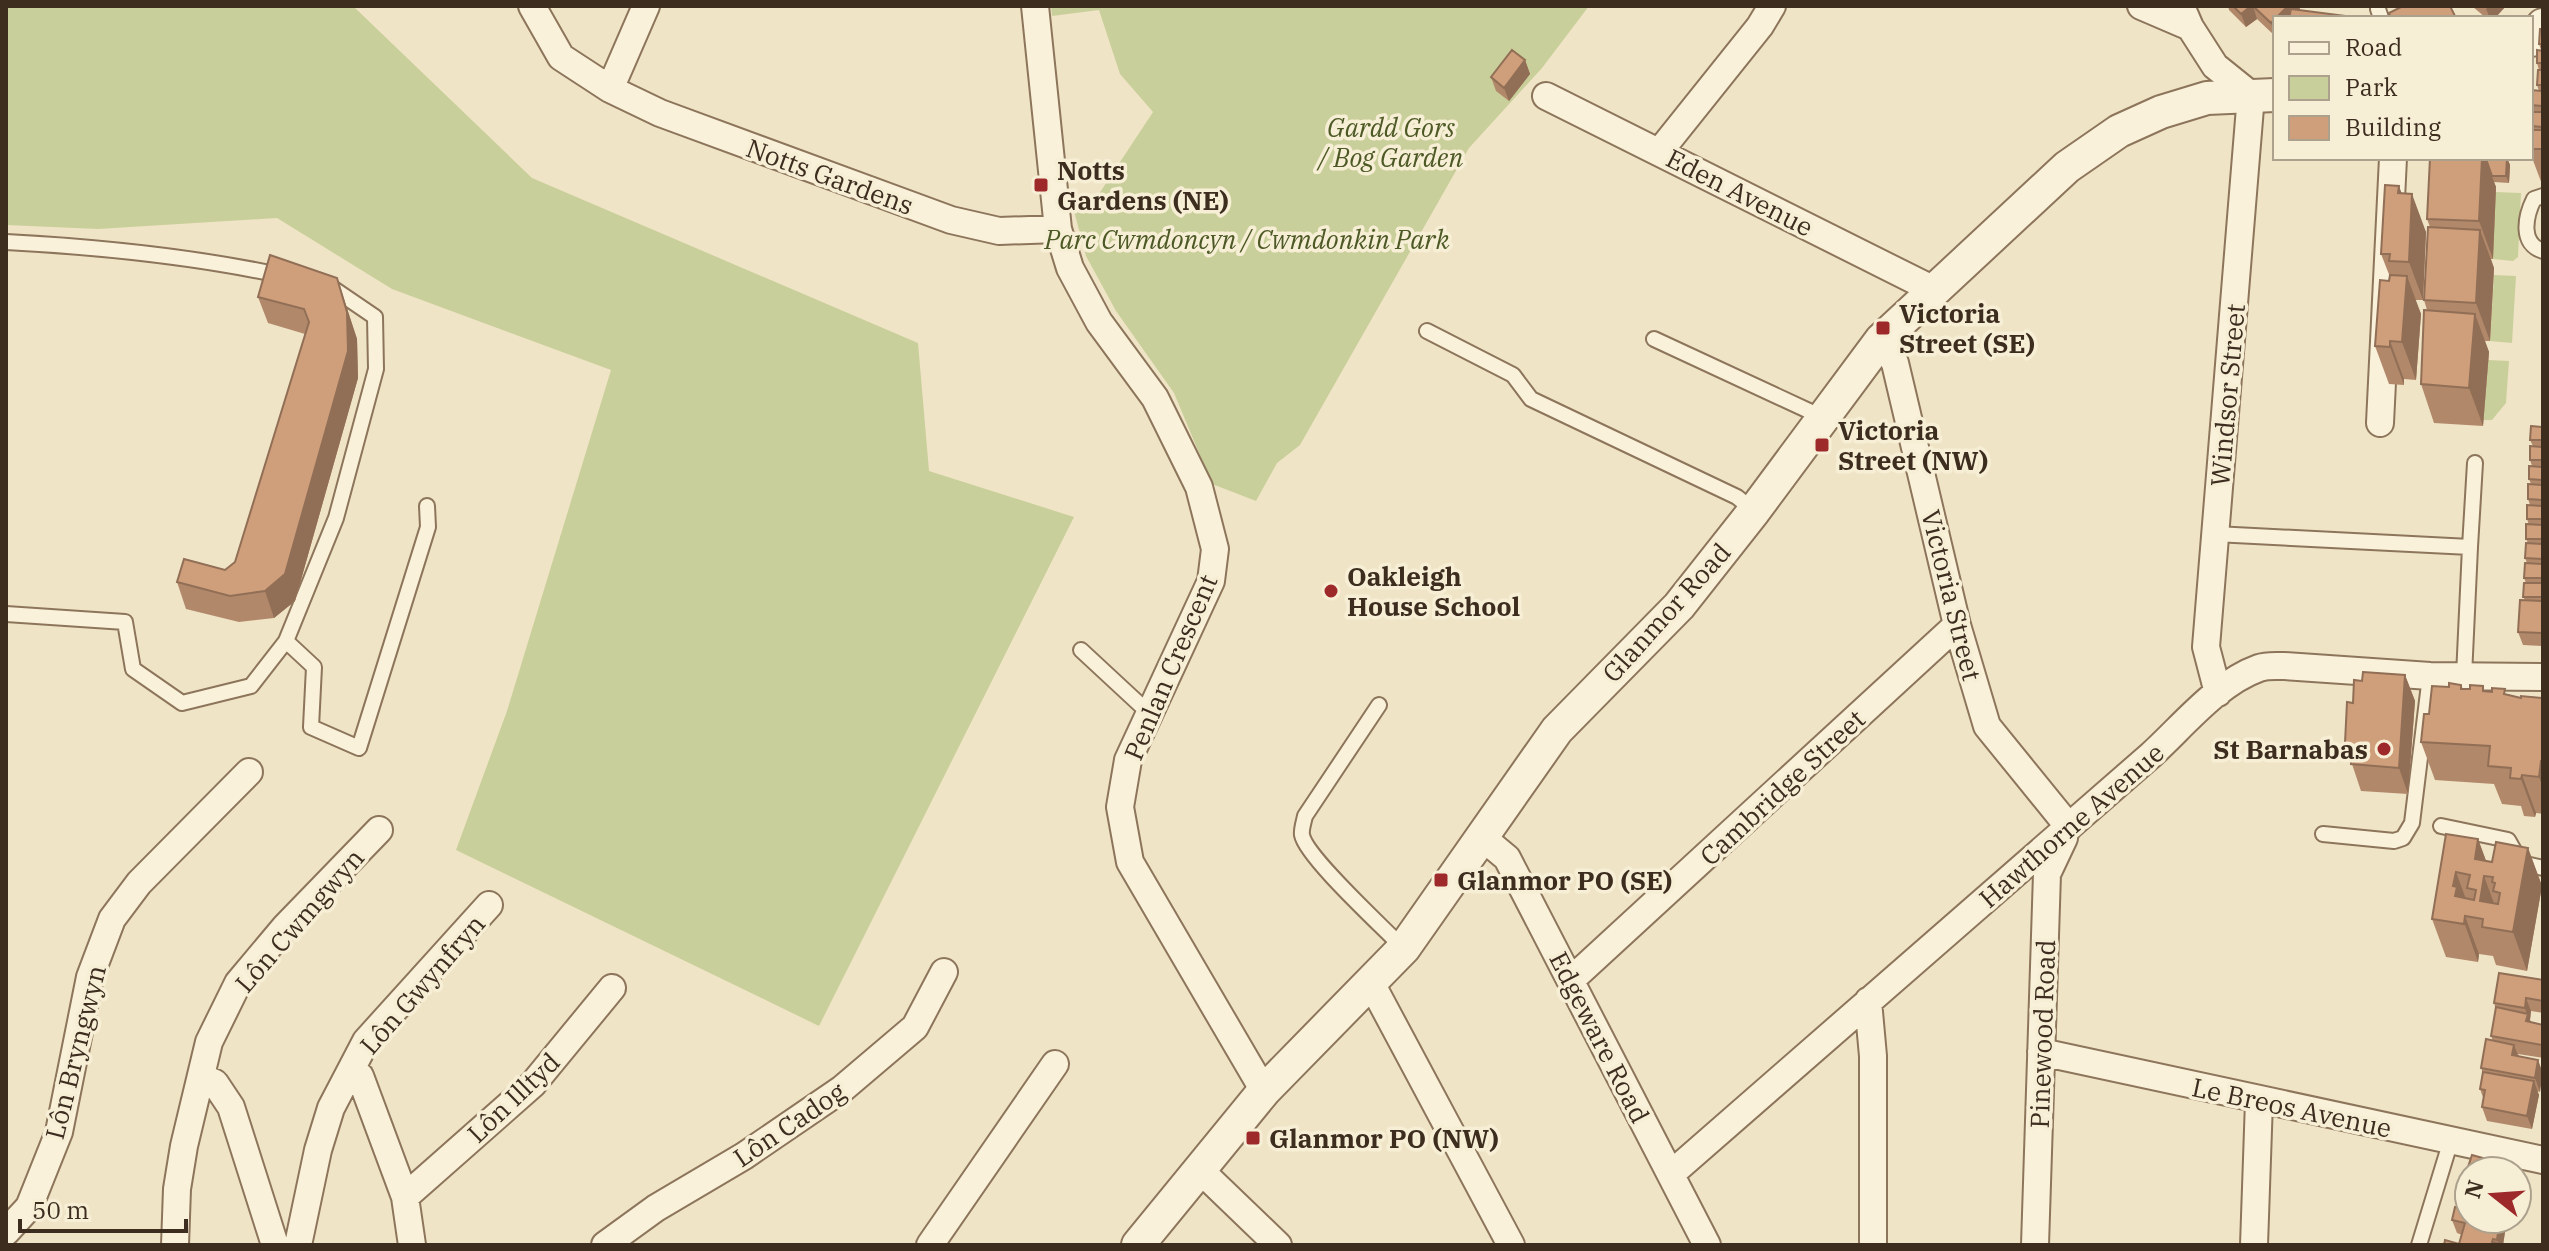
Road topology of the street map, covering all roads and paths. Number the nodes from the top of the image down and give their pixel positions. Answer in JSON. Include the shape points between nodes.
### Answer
{"nodes":[{"id":1,"x":532,"y":6,"type":"edge"},
{"id":2,"x":646,"y":6,"type":"edge"},
{"id":3,"x":1035,"y":6,"type":"edge"},
{"id":4,"x":1772,"y":6,"type":"edge"},
{"id":5,"x":2141,"y":6,"type":"edge"},
{"id":6,"x":2186,"y":16,"type":"edge"},
{"id":7,"x":610,"y":89,"type":"junction"},
{"id":8,"x":2263,"y":95,"type":"edge"},
{"id":9,"x":1546,"y":96,"type":"dead end"},
{"id":10,"x":1660,"y":151,"type":"junction"},
{"id":11,"x":2393,"y":160,"type":"edge"},
{"id":12,"x":2543,"y":196,"type":"edge"},
{"id":13,"x":1058,"y":229,"type":"junction"},
{"id":14,"x":6,"y":242,"type":"edge"},
{"id":15,"x":2543,"y":251,"type":"edge"},
{"id":16,"x":1934,"y":290,"type":"junction"},
{"id":17,"x":1427,"y":331,"type":"dead end"},
{"id":18,"x":1654,"y":339,"type":"dead end"},
{"id":19,"x":1881,"y":340,"type":"junction"},
{"id":20,"x":1822,"y":417,"type":"junction"},
{"id":21,"x":2380,"y":423,"type":"dead end"},
{"id":22,"x":2475,"y":463,"type":"dead end"},
{"id":23,"x":427,"y":506,"type":"dead end"},
{"id":24,"x":1754,"y":511,"type":"junction"},
{"id":25,"x":2215,"y":534,"type":"junction"},
{"id":26,"x":2470,"y":547,"type":"junction"},
{"id":27,"x":6,"y":614,"type":"edge"},
{"id":28,"x":1957,"y":625,"type":"junction"},
{"id":29,"x":286,"y":641,"type":"junction"},
{"id":30,"x":1081,"y":650,"type":"dead end"},
{"id":31,"x":2430,"y":676,"type":"junction"},
{"id":32,"x":2464,"y":676,"type":"junction"},
{"id":33,"x":2543,"y":677,"type":"edge"},
{"id":34,"x":2218,"y":693,"type":"junction"},
{"id":35,"x":1379,"y":705,"type":"dead end"},
{"id":36,"x":1150,"y":714,"type":"junction"},
{"id":37,"x":249,"y":772,"type":"dead end"},
{"id":38,"x":2441,"y":826,"type":"dead end"},
{"id":39,"x":2069,"y":827,"type":"junction"},
{"id":40,"x":379,"y":830,"type":"dead end"},
{"id":41,"x":2323,"y":834,"type":"dead end"},
{"id":42,"x":1483,"y":838,"type":"junction"},
{"id":43,"x":2543,"y":868,"type":"edge"},
{"id":44,"x":489,"y":905,"type":"dead end"},
{"id":45,"x":1404,"y":948,"type":"junction"},
{"id":46,"x":944,"y":972,"type":"dead end"},
{"id":47,"x":1571,"y":980,"type":"junction"},
{"id":48,"x":1371,"y":983,"type":"junction"},
{"id":49,"x":612,"y":988,"type":"dead end"},
{"id":50,"x":1868,"y":1001,"type":"junction"},
{"id":51,"x":2041,"y":1052,"type":"junction"},
{"id":52,"x":1055,"y":1064,"type":"dead end"},
{"id":53,"x":351,"y":1070,"type":"junction"},
{"id":54,"x":201,"y":1077,"type":"junction"},
{"id":55,"x":1264,"y":1091,"type":"junction"},
{"id":56,"x":2259,"y":1101,"type":"junction"},
{"id":57,"x":2451,"y":1140,"type":"junction"},
{"id":58,"x":2543,"y":1160,"type":"edge"},
{"id":59,"x":1200,"y":1170,"type":"junction"},
{"id":60,"x":1671,"y":1174,"type":"junction"},
{"id":61,"x":405,"y":1197,"type":"junction"},
{"id":62,"x":6,"y":1232,"type":"edge"},
{"id":63,"x":619,"y":1241,"type":"edge"},
{"id":64,"x":175,"y":1245,"type":"edge"},
{"id":65,"x":275,"y":1245,"type":"edge"},
{"id":66,"x":298,"y":1245,"type":"edge"},
{"id":67,"x":412,"y":1245,"type":"edge"},
{"id":68,"x":930,"y":1245,"type":"edge"},
{"id":69,"x":1138,"y":1245,"type":"edge"},
{"id":70,"x":1278,"y":1245,"type":"edge"},
{"id":71,"x":1511,"y":1245,"type":"edge"},
{"id":72,"x":1707,"y":1245,"type":"edge"},
{"id":73,"x":1873,"y":1245,"type":"edge"},
{"id":74,"x":2035,"y":1245,"type":"edge"},
{"id":75,"x":2254,"y":1245,"type":"edge"},
{"id":76,"x":2419,"y":1245,"type":"edge"}],
"edges":[{"from":1,"to":7,"type":"street","name":"Notts Gardens","via":[[561,57]]},
{"from":2,"to":7,"type":"street"},
{"from":3,"to":13,"type":"street","name":"Penlan Crescent"},
{"from":4,"to":10,"type":"street"},
{"from":5,"to":6,"type":"street"},
{"from":6,"to":8,"type":"street","via":[[2215,66]]},
{"from":7,"to":13,"type":"street","name":"Notts Gardens","via":[[660,113],[951,220],[999,231]]},
{"from":8,"to":16,"type":"street","name":"Glanmor Road","via":[[2207,98],[2119,131],[2067,167]]},
{"from":8,"to":25,"type":"street","name":"Windsor Street"},
{"from":9,"to":10,"type":"street","name":"Eden Avenue"},
{"from":10,"to":16,"type":"street","name":"Eden Avenue"},
{"from":11,"to":21,"type":"street"},
{"from":12,"to":15,"type":"lane","via":[[2530,208],[2527,241]]},
{"from":13,"to":36,"type":"street","name":"Penlan Crescent","via":[[1070,268],[1099,322],[1155,398],[1199,487],[1215,549],[1211,581]]},
{"from":14,"to":29,"type":"lane","via":[[102,247],[228,264],[328,285],[375,317],[376,369],[336,518]]},
{"from":16,"to":19,"type":"street","name":"Glanmor Road"},
{"from":17,"to":24,"type":"lane","via":[[1513,375],[1531,399],[1737,497]]},
{"from":18,"to":20,"type":"lane"},
{"from":19,"to":20,"type":"street","name":"Glanmor Road"},
{"from":19,"to":28,"type":"street","name":"Victoria Street","via":[[1895,363]]},
{"from":20,"to":24,"type":"street","name":"Glanmor Road"},
{"from":22,"to":26,"type":"lane"},
{"from":23,"to":29,"type":"lane","via":[[428,527],[359,748],[311,727],[314,667]]},
{"from":24,"to":42,"type":"street","name":"Glanmor Road","via":[[1679,606],[1557,730]]},
{"from":25,"to":26,"type":"lane"},
{"from":25,"to":34,"type":"street","name":"Windsor Street","via":[[2206,647]]},
{"from":26,"to":32,"type":"lane"},
{"from":27,"to":29,"type":"lane","via":[[125,622],[133,669],[182,703],[251,686]]},
{"from":28,"to":39,"type":"street","name":"Victoria Street","via":[[1987,726]]},
{"from":28,"to":47,"type":"street","name":"Cambridge Street"},
{"from":30,"to":36,"type":"lane"},
{"from":31,"to":32,"type":"street","name":"Hawthorne Avenue"},
{"from":31,"to":34,"type":"street","name":"Hawthorne Avenue","via":[[2262,667]]},
{"from":31,"to":41,"type":"lane","via":[[2412,823],[2403,838]]},
{"from":32,"to":33,"type":"street","name":"Hawthorne Avenue"},
{"from":34,"to":39,"type":"street","name":"Hawthorne Avenue"},
{"from":35,"to":45,"type":"lane","via":[[1305,816],[1302,835],[1324,867]]},
{"from":36,"to":55,"type":"street","name":"Penlan Crescent","via":[[1128,760],[1120,807],[1130,862]]},
{"from":37,"to":62,"type":"street","name":"Lôn Bryngwyn","via":[[139,883],[112,919],[90,977],[59,1132],[29,1207]]},
{"from":38,"to":43,"type":"lane","via":[[2508,840],[2521,863]]},
{"from":39,"to":50,"type":"street","name":"Hawthorne Avenue"},
{"from":39,"to":51,"type":"street","name":"Pinewood Road","via":[[2047,874]]},
{"from":40,"to":54,"type":"street","name":"Lôn Cwmgwyn","via":[[238,983],[209,1042]]},
{"from":42,"to":45,"type":"street","name":"Glanmor Road"},
{"from":42,"to":47,"type":"street","name":"Edgeware Road","via":[[1507,858]]},
{"from":44,"to":53,"type":"street","name":"Lôn Gwynfryn","via":[[366,1041]]},
{"from":45,"to":48,"type":"street","name":"Glanmor Road"},
{"from":46,"to":63,"type":"street","name":"Lôn Cadog","via":[[915,1027],[842,1089],[656,1208]]},
{"from":47,"to":60,"type":"street","name":"Edgeware Road"},
{"from":48,"to":55,"type":"street","name":"Glanmor Road"},
{"from":48,"to":71,"type":"street"},
{"from":49,"to":61,"type":"street","name":"Lôn Illtyd","via":[[533,1084]]},
{"from":50,"to":60,"type":"street","name":"Hawthorne Avenue"},
{"from":50,"to":73,"type":"street"},
{"from":51,"to":56,"type":"street","name":"Le Breos Avenue"},
{"from":51,"to":74,"type":"street","name":"Pinewood Road"},
{"from":52,"to":68,"type":"street"},
{"from":53,"to":61,"type":"street","via":[[360,1076]]},
{"from":53,"to":66,"type":"street","name":"Lôn Gwynfryn","via":[[327,1122]]},
{"from":54,"to":64,"type":"street","name":"Lôn Cwmgwyn","via":[[177,1189]]},
{"from":54,"to":65,"type":"street","via":[[215,1083],[231,1107]]},
{"from":55,"to":59,"type":"street","name":"Glanmor Road"},
{"from":56,"to":57,"type":"street","name":"Le Breos Avenue"},
{"from":56,"to":75,"type":"street"},
{"from":57,"to":58,"type":"street","name":"Le Breos Avenue"},
{"from":57,"to":76,"type":"lane"},
{"from":59,"to":69,"type":"street","name":"Glanmor Road"},
{"from":59,"to":70,"type":"street"},
{"from":60,"to":72,"type":"street","name":"Edgeware Road"},
{"from":61,"to":67,"type":"street"}]}
